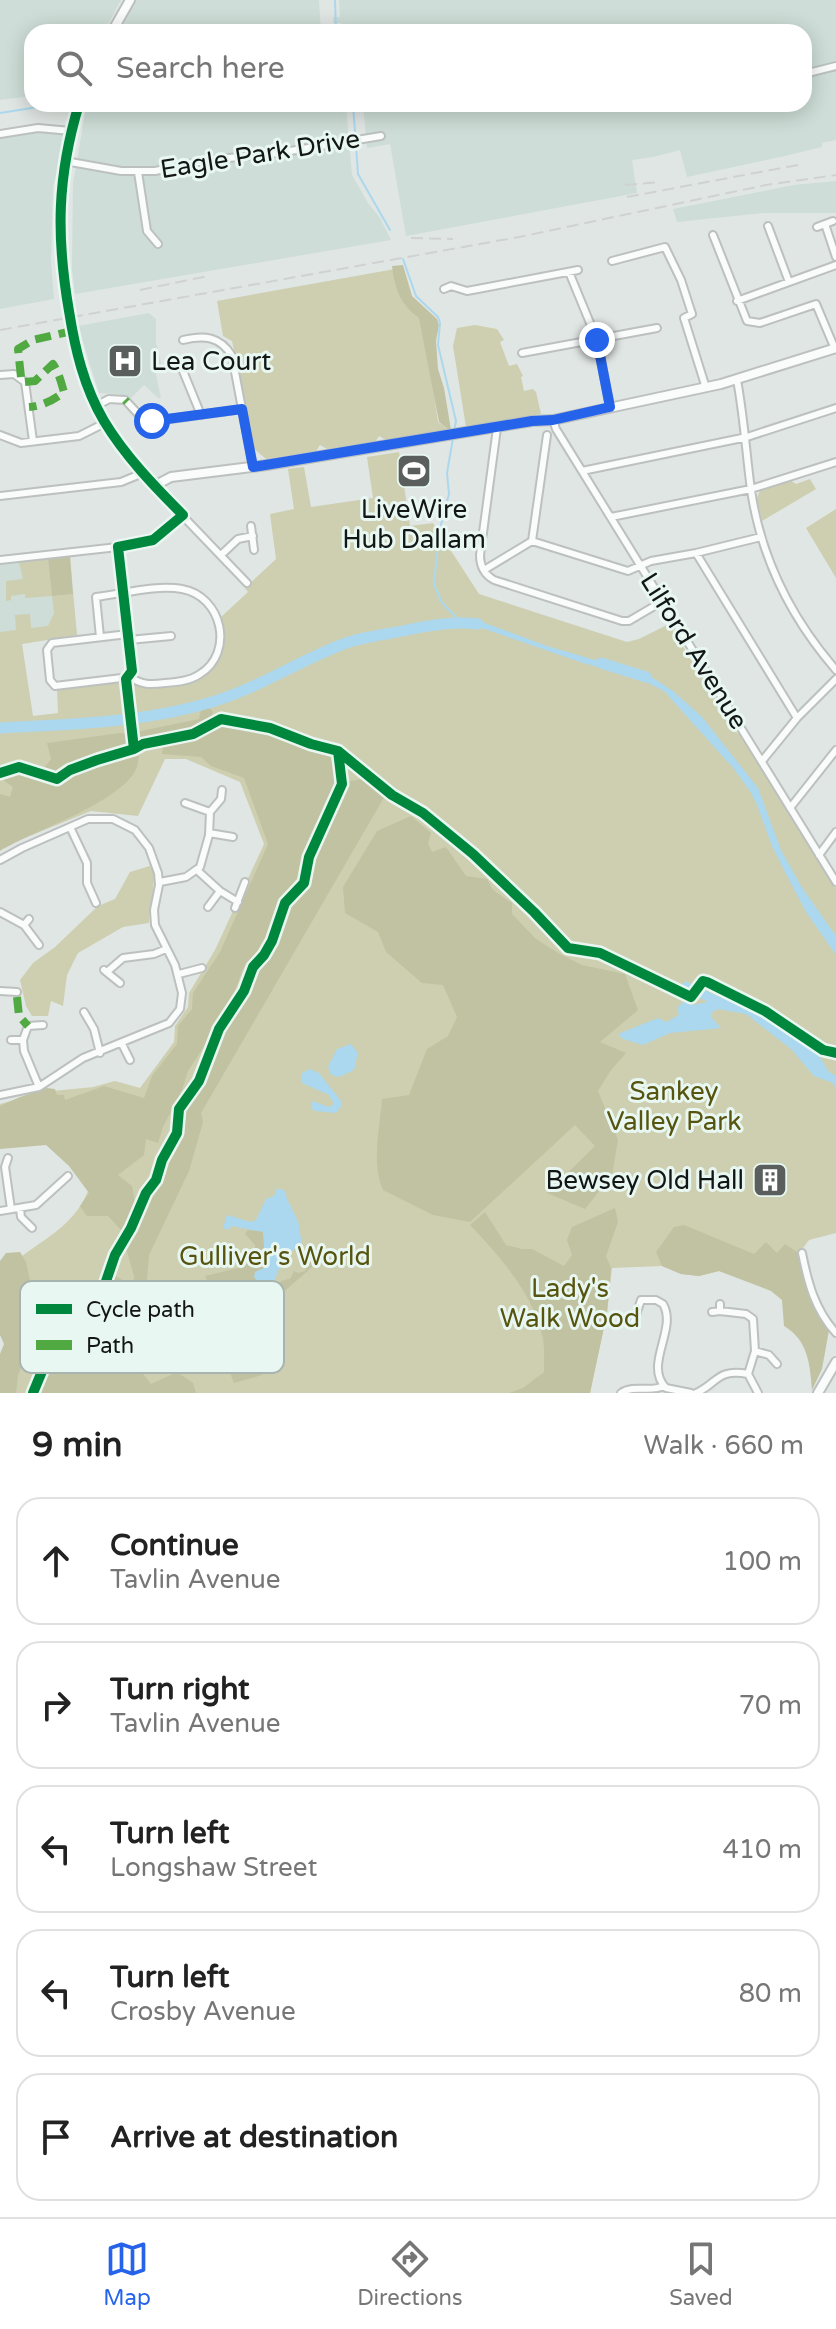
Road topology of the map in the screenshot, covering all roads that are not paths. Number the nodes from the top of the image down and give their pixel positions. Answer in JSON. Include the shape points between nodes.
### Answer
{"nodes":[{"id":1,"x":130,"y":0,"type":"edge"},
{"id":2,"x":116,"y":24,"type":"edge"},
{"id":3,"x":836,"y":66,"type":"edge"},
{"id":4,"x":812,"y":72,"type":"edge"},
{"id":5,"x":77,"y":112,"type":"edge"},
{"id":6,"x":71,"y":131,"type":"junction"},
{"id":7,"x":0,"y":134,"type":"edge"},
{"id":8,"x":381,"y":136,"type":"dead end"},
{"id":9,"x":65,"y":161,"type":"junction"},
{"id":10,"x":138,"y":172,"type":"junction"},
{"id":11,"x":833,"y":221,"type":"dead end"},
{"id":12,"x":713,"y":235,"type":"dead end"},
{"id":13,"x":761,"y":236,"type":"dead end"},
{"id":14,"x":158,"y":244,"type":"dead end"},
{"id":15,"x":836,"y":257,"type":"edge"},
{"id":16,"x":621,"y":258,"type":"junction"},
{"id":17,"x":612,"y":261,"type":"dead end"},
{"id":18,"x":836,"y":265,"type":"edge"},
{"id":19,"x":624,"y":267,"type":"dead end"},
{"id":20,"x":578,"y":270,"type":"dead end"},
{"id":21,"x":569,"y":272,"type":"junction"},
{"id":22,"x":789,"y":282,"type":"junction"},
{"id":23,"x":444,"y":289,"type":"dead end"},
{"id":24,"x":737,"y":301,"type":"junction"},
{"id":25,"x":657,"y":328,"type":"dead end"},
{"id":26,"x":183,"y":340,"type":"dead end"},
{"id":27,"x":597,"y":340,"type":"junction"},
{"id":28,"x":835,"y":349,"type":"edge"},
{"id":29,"x":522,"y":353,"type":"dead end"},
{"id":30,"x":183,"y":371,"type":"dead end"},
{"id":31,"x":0,"y":375,"type":"edge"},
{"id":32,"x":737,"y":380,"type":"junction"},
{"id":33,"x":706,"y":388,"type":"junction"},
{"id":34,"x":96,"y":406,"type":"junction"},
{"id":35,"x":610,"y":407,"type":"junction"},
{"id":36,"x":836,"y":408,"type":"edge"},
{"id":37,"x":147,"y":409,"type":"dead end"},
{"id":38,"x":242,"y":409,"type":"junction"},
{"id":39,"x":201,"y":415,"type":"junction"},
{"id":40,"x":140,"y":416,"type":"junction"},
{"id":41,"x":553,"y":420,"type":"junction"},
{"id":42,"x":105,"y":423,"type":"junction"},
{"id":43,"x":497,"y":428,"type":"junction"},
{"id":44,"x":0,"y":435,"type":"edge"},
{"id":45,"x":547,"y":435,"type":"dead end"},
{"id":46,"x":747,"y":437,"type":"junction"},
{"id":47,"x":33,"y":441,"type":"junction"},
{"id":48,"x":836,"y":462,"type":"edge"},
{"id":49,"x":253,"y":467,"type":"junction"},
{"id":50,"x":582,"y":471,"type":"junction"},
{"id":51,"x":143,"y":473,"type":"junction"},
{"id":52,"x":154,"y":486,"type":"junction"},
{"id":53,"x":751,"y":489,"type":"junction"},
{"id":54,"x":0,"y":496,"type":"edge"},
{"id":55,"x":183,"y":515,"type":"junction"},
{"id":56,"x":611,"y":517,"type":"junction"},
{"id":57,"x":251,"y":526,"type":"dead end"},
{"id":58,"x":253,"y":536,"type":"junction"},
{"id":59,"x":761,"y":537,"type":"junction"},
{"id":60,"x":532,"y":541,"type":"junction"},
{"id":61,"x":118,"y":547,"type":"junction"},
{"id":62,"x":254,"y":550,"type":"dead end"},
{"id":63,"x":696,"y":553,"type":"junction"},
{"id":64,"x":221,"y":555,"type":"junction"},
{"id":65,"x":0,"y":560,"type":"edge"},
{"id":66,"x":641,"y":566,"type":"junction"},
{"id":67,"x":484,"y":570,"type":"junction"},
{"id":68,"x":247,"y":583,"type":"dead end"},
{"id":69,"x":124,"y":594,"type":"junction"},
{"id":70,"x":663,"y":601,"type":"junction"},
{"id":71,"x":171,"y":636,"type":"dead end"},
{"id":72,"x":100,"y":637,"type":"junction"},
{"id":73,"x":128,"y":637,"type":"junction"},
{"id":74,"x":836,"y":670,"type":"edge"},
{"id":75,"x":130,"y":677,"type":"junction"},
{"id":76,"x":836,"y":679,"type":"edge"},
{"id":77,"x":797,"y":718,"type":"junction"},
{"id":78,"x":836,"y":750,"type":"edge"},
{"id":79,"x":762,"y":761,"type":"junction"},
{"id":80,"x":222,"y":790,"type":"dead end"},
{"id":81,"x":185,"y":803,"type":"dead end"},
{"id":82,"x":790,"y":808,"type":"junction"},
{"id":83,"x":210,"y":812,"type":"junction"},
{"id":84,"x":70,"y":827,"type":"junction"},
{"id":85,"x":836,"y":832,"type":"edge"},
{"id":86,"x":209,"y":833,"type":"junction"},
{"id":87,"x":233,"y":837,"type":"dead end"},
{"id":88,"x":819,"y":855,"type":"junction"},
{"id":89,"x":0,"y":860,"type":"edge"},
{"id":90,"x":198,"y":871,"type":"junction"},
{"id":91,"x":160,"y":882,"type":"junction"},
{"id":92,"x":245,"y":882,"type":"dead end"},
{"id":93,"x":836,"y":882,"type":"edge"},
{"id":94,"x":220,"y":891,"type":"junction"},
{"id":95,"x":92,"y":895,"type":"junction"},
{"id":96,"x":84,"y":898,"type":"dead end"},
{"id":97,"x":96,"y":903,"type":"dead end"},
{"id":98,"x":208,"y":907,"type":"dead end"},
{"id":99,"x":0,"y":912,"type":"edge"},
{"id":100,"x":42,"y":946,"type":"dead end"},
{"id":101,"x":166,"y":949,"type":"junction"},
{"id":102,"x":202,"y":968,"type":"dead end"},
{"id":103,"x":179,"y":974,"type":"junction"},
{"id":104,"x":120,"y":983,"type":"dead end"},
{"id":105,"x":0,"y":991,"type":"edge"},
{"id":106,"x":17,"y":992,"type":"dead end"},
{"id":107,"x":84,"y":1012,"type":"dead end"},
{"id":108,"x":45,"y":1023,"type":"dead end"},
{"id":109,"x":11,"y":1040,"type":"dead end"},
{"id":110,"x":23,"y":1040,"type":"junction"},
{"id":111,"x":122,"y":1044,"type":"junction"},
{"id":112,"x":100,"y":1053,"type":"junction"},
{"id":113,"x":130,"y":1060,"type":"dead end"},
{"id":114,"x":39,"y":1087,"type":"junction"},
{"id":115,"x":0,"y":1095,"type":"edge"},
{"id":116,"x":9,"y":1157,"type":"dead end"},
{"id":117,"x":69,"y":1174,"type":"dead end"},
{"id":118,"x":20,"y":1208,"type":"junction"},
{"id":119,"x":11,"y":1209,"type":"junction"},
{"id":120,"x":0,"y":1211,"type":"edge"},
{"id":121,"x":32,"y":1228,"type":"dead end"},
{"id":122,"x":802,"y":1253,"type":"dead end"},
{"id":123,"x":717,"y":1309,"type":"dead end"},
{"id":124,"x":634,"y":1321,"type":"dead end"},
{"id":125,"x":836,"y":1333,"type":"edge"},
{"id":126,"x":755,"y":1351,"type":"junction"},
{"id":127,"x":777,"y":1358,"type":"dead end"},
{"id":128,"x":836,"y":1362,"type":"edge"},
{"id":129,"x":748,"y":1374,"type":"junction"},
{"id":130,"x":663,"y":1386,"type":"junction"},
{"id":131,"x":623,"y":1389,"type":"edge"},
{"id":132,"x":704,"y":1391,"type":"edge"},
{"id":133,"x":694,"y":1393,"type":"edge"},
{"id":134,"x":758,"y":1393,"type":"edge"},
{"id":135,"x":818,"y":1393,"type":"edge"}],
"edges":[{"from":1,"to":2,"type":"street"},
{"from":3,"to":4,"type":"street"},
{"from":5,"to":6,"type":"street"},
{"from":6,"to":7,"type":"street","via":[[46,128]]},
{"from":6,"to":9,"type":"street"},
{"from":8,"to":10,"type":"street","name":"Eagle Park Drive"},
{"from":9,"to":10,"type":"street","name":"Eagle Park Drive"},
{"from":9,"to":34,"type":"street","via":[[59,204],[62,263],[80,366]]},
{"from":10,"to":14,"type":"street","name":"Eagle Park Drive","via":[[147,231]]},
{"from":11,"to":15,"type":"street","via":[[821,225]]},
{"from":12,"to":24,"type":"street"},
{"from":13,"to":22,"type":"street","via":[[770,230]]},
{"from":16,"to":17,"type":"street"},
{"from":16,"to":19,"type":"street"},
{"from":16,"to":33,"type":"street","via":[[665,247],[692,314],[684,318]]},
{"from":18,"to":22,"type":"street"},
{"from":20,"to":21,"type":"street"},
{"from":21,"to":23,"type":"street","via":[[467,291]]},
{"from":21,"to":27,"type":"street"},
{"from":22,"to":24,"type":"street"},
{"from":24,"to":28,"type":"street","via":[[744,319],[754,323],[816,304]]},
{"from":25,"to":27,"type":"street"},
{"from":26,"to":38,"type":"street","via":[[209,337],[224,345],[232,356]]},
{"from":27,"to":29,"type":"street"},
{"from":27,"to":35,"type":"street"},
{"from":28,"to":32,"type":"street"},
{"from":30,"to":39,"type":"street"},
{"from":31,"to":47,"type":"street","via":[[14,374],[25,382]]},
{"from":32,"to":33,"type":"street"},
{"from":32,"to":46,"type":"street"},
{"from":33,"to":35,"type":"street"},
{"from":34,"to":40,"type":"street","via":[[109,399],[126,401]]},
{"from":34,"to":42,"type":"street"},
{"from":35,"to":41,"type":"street"},
{"from":36,"to":46,"type":"street"},
{"from":37,"to":40,"type":"street"},
{"from":38,"to":39,"type":"street"},
{"from":38,"to":49,"type":"street"},
{"from":39,"to":40,"type":"street","via":[[156,421]]},
{"from":41,"to":43,"type":"street"},
{"from":41,"to":50,"type":"street","name":"Lilford Avenue"},
{"from":42,"to":47,"type":"street","via":[[79,436]]},
{"from":42,"to":51,"type":"street"},
{"from":43,"to":49,"type":"street"},
{"from":43,"to":67,"type":"street","via":[[480,555]]},
{"from":44,"to":47,"type":"street","via":[[15,442]]},
{"from":45,"to":60,"type":"street","via":[[550,444]]},
{"from":46,"to":50,"type":"street"},
{"from":46,"to":53,"type":"street"},
{"from":48,"to":53,"type":"street"},
{"from":49,"to":52,"type":"street","via":[[171,477]]},
{"from":50,"to":56,"type":"street","name":"Lilford Avenue"},
{"from":51,"to":52,"type":"street"},
{"from":51,"to":54,"type":"street","via":[[121,482]]},
{"from":52,"to":55,"type":"street"},
{"from":53,"to":56,"type":"street"},
{"from":53,"to":59,"type":"street"},
{"from":55,"to":61,"type":"street","via":[[157,539]]},
{"from":55,"to":64,"type":"street"},
{"from":56,"to":66,"type":"street","name":"Lilford Avenue"},
{"from":57,"to":58,"type":"street"},
{"from":58,"to":62,"type":"street"},
{"from":58,"to":64,"type":"street","via":[[238,539]]},
{"from":59,"to":63,"type":"street"},
{"from":59,"to":74,"type":"street","via":[[793,611]]},
{"from":60,"to":66,"type":"street","via":[[625,571]]},
{"from":60,"to":67,"type":"street"},
{"from":61,"to":65,"type":"street"},
{"from":61,"to":69,"type":"street"},
{"from":63,"to":66,"type":"street"},
{"from":63,"to":77,"type":"street"},
{"from":64,"to":68,"type":"street"},
{"from":66,"to":70,"type":"street","name":"Lilford Avenue"},
{"from":67,"to":70,"type":"street","via":[[494,580],[622,621]]},
{"from":69,"to":72,"type":"street","via":[[96,597]]},
{"from":69,"to":73,"type":"street"},
{"from":69,"to":75,"type":"street","via":[[189,590],[211,606],[221,633],[215,657],[197,676],[145,685]]},
{"from":70,"to":79,"type":"street","name":"Lilford Avenue"},
{"from":71,"to":73,"type":"street"},
{"from":72,"to":73,"type":"street"},
{"from":72,"to":75,"type":"street","via":[[48,646],[52,684]]},
{"from":73,"to":75,"type":"street"},
{"from":76,"to":77,"type":"street"},
{"from":77,"to":79,"type":"street"},
{"from":78,"to":82,"type":"street"},
{"from":79,"to":82,"type":"street","name":"Lilford Avenue"},
{"from":80,"to":83,"type":"street"},
{"from":81,"to":83,"type":"street"},
{"from":82,"to":88,"type":"street","name":"Lilford Avenue"},
{"from":83,"to":86,"type":"street"},
{"from":84,"to":89,"type":"street"},
{"from":84,"to":91,"type":"street","via":[[96,818],[129,826],[149,848]]},
{"from":84,"to":95,"type":"street","via":[[87,863]]},
{"from":85,"to":88,"type":"street"},
{"from":86,"to":87,"type":"street"},
{"from":86,"to":90,"type":"street"},
{"from":88,"to":93,"type":"street","name":"Lilford Avenue"},
{"from":90,"to":91,"type":"street"},
{"from":90,"to":94,"type":"street"},
{"from":91,"to":101,"type":"street","via":[[154,917]]},
{"from":92,"to":94,"type":"street","via":[[236,905]]},
{"from":94,"to":98,"type":"street"},
{"from":95,"to":96,"type":"street"},
{"from":95,"to":97,"type":"street"},
{"from":99,"to":100,"type":"street","via":[[26,922]]},
{"from":101,"to":103,"type":"street"},
{"from":101,"to":104,"type":"street","via":[[123,958],[106,970]]},
{"from":102,"to":103,"type":"street"},
{"from":103,"to":111,"type":"street","via":[[182,1000],[176,1017]]},
{"from":105,"to":106,"type":"street"},
{"from":107,"to":112,"type":"street"},
{"from":108,"to":110,"type":"street","via":[[28,1026]]},
{"from":109,"to":110,"type":"street"},
{"from":110,"to":114,"type":"street"},
{"from":111,"to":112,"type":"street"},
{"from":111,"to":113,"type":"street"},
{"from":112,"to":114,"type":"street"},
{"from":114,"to":115,"type":"street"},
{"from":116,"to":119,"type":"street","via":[[5,1167]]},
{"from":117,"to":118,"type":"street","via":[[43,1200]]},
{"from":118,"to":119,"type":"street"},
{"from":118,"to":121,"type":"street","via":[[22,1220]]},
{"from":119,"to":120,"type":"street"},
{"from":122,"to":125,"type":"street","via":[[820,1313]]},
{"from":123,"to":126,"type":"street","via":[[753,1319]]},
{"from":124,"to":130,"type":"street","via":[[641,1300],[660,1302],[666,1309],[658,1368]]},
{"from":126,"to":127,"type":"street"},
{"from":126,"to":129,"type":"street"},
{"from":128,"to":135,"type":"street"},
{"from":129,"to":132,"type":"street","via":[[721,1376]]},
{"from":129,"to":134,"type":"street"},
{"from":130,"to":131,"type":"street"},
{"from":130,"to":133,"type":"street"},
{"from":132,"to":133,"type":"street"}]}
